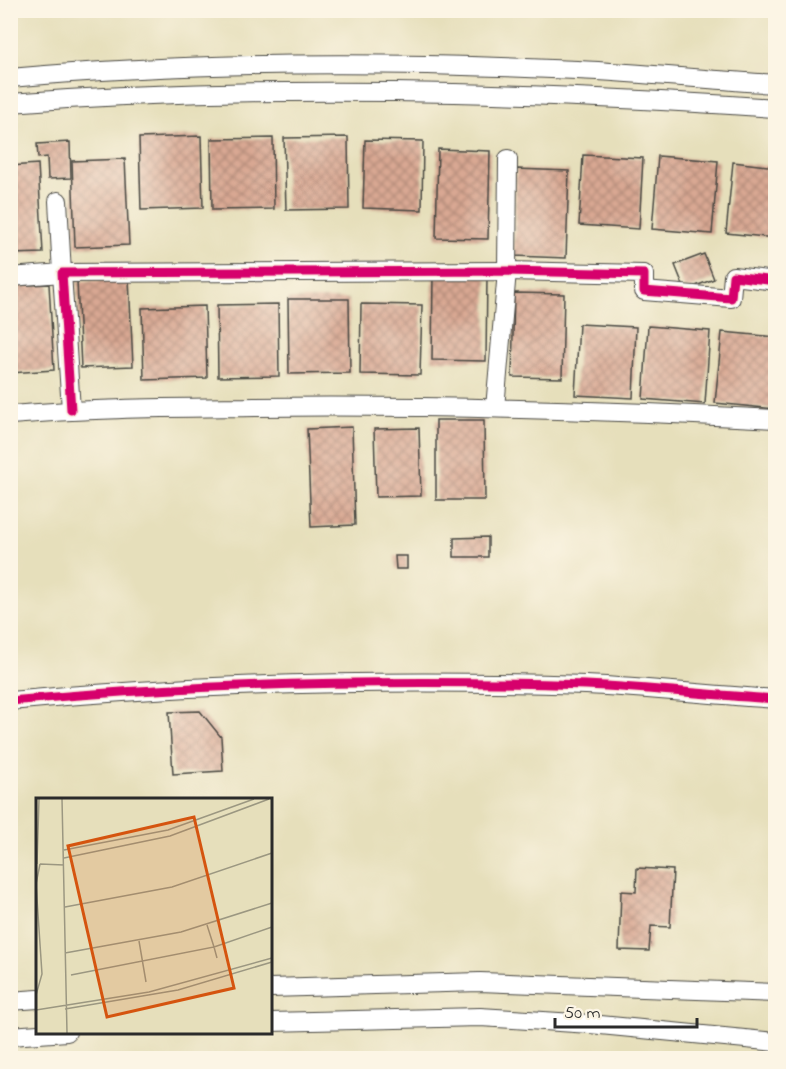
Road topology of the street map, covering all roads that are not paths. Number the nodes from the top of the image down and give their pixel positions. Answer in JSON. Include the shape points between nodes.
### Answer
{"nodes":[{"id":1,"x":10,"y":78,"type":"edge"},
{"id":2,"x":776,"y":84,"type":"edge"},
{"id":3,"x":10,"y":103,"type":"edge"},
{"id":4,"x":776,"y":108,"type":"edge"},
{"id":5,"x":508,"y":159,"type":"dead end"},
{"id":6,"x":58,"y":201,"type":"dead end"},
{"id":7,"x":507,"y":271,"type":"junction"},
{"id":8,"x":62,"y":273,"type":"junction"},
{"id":9,"x":10,"y":277,"type":"edge"},
{"id":10,"x":776,"y":280,"type":"edge"},
{"id":11,"x":495,"y":408,"type":"junction"},
{"id":12,"x":71,"y":410,"type":"junction"},
{"id":13,"x":10,"y":415,"type":"edge"},
{"id":14,"x":776,"y":419,"type":"edge"},
{"id":15,"x":776,"y":699,"type":"edge"},
{"id":16,"x":10,"y":700,"type":"edge"},
{"id":17,"x":272,"y":988,"type":"edge"},
{"id":18,"x":776,"y":993,"type":"edge"},
{"id":19,"x":36,"y":999,"type":"edge"},
{"id":20,"x":10,"y":1001,"type":"edge"},
{"id":21,"x":272,"y":1022,"type":"edge"},
{"id":22,"x":53,"y":1033,"type":"edge"},
{"id":23,"x":10,"y":1036,"type":"edge"},
{"id":24,"x":776,"y":1042,"type":"edge"}],
"edges":[{"from":1,"to":2,"type":"street","via":[[186,66],[332,63],[580,70]]},
{"from":3,"to":4,"type":"street","via":[[296,92],[506,93]]},
{"from":5,"to":7,"type":"street"},
{"from":6,"to":8,"type":"street"},
{"from":7,"to":8,"type":"street"},
{"from":7,"to":10,"type":"street","via":[[644,274],[644,291],[731,298],[733,276]]},
{"from":7,"to":11,"type":"street"},
{"from":8,"to":9,"type":"street"},
{"from":8,"to":12,"type":"street"},
{"from":11,"to":12,"type":"street"},
{"from":11,"to":14,"type":"street"},
{"from":12,"to":13,"type":"street"},
{"from":15,"to":16,"type":"street","via":[[587,686],[337,683],[125,691]]},
{"from":17,"to":18,"type":"street","via":[[480,982]]},
{"from":19,"to":20,"type":"street"},
{"from":21,"to":24,"type":"street","via":[[480,1017]]},
{"from":22,"to":23,"type":"street"}]}
